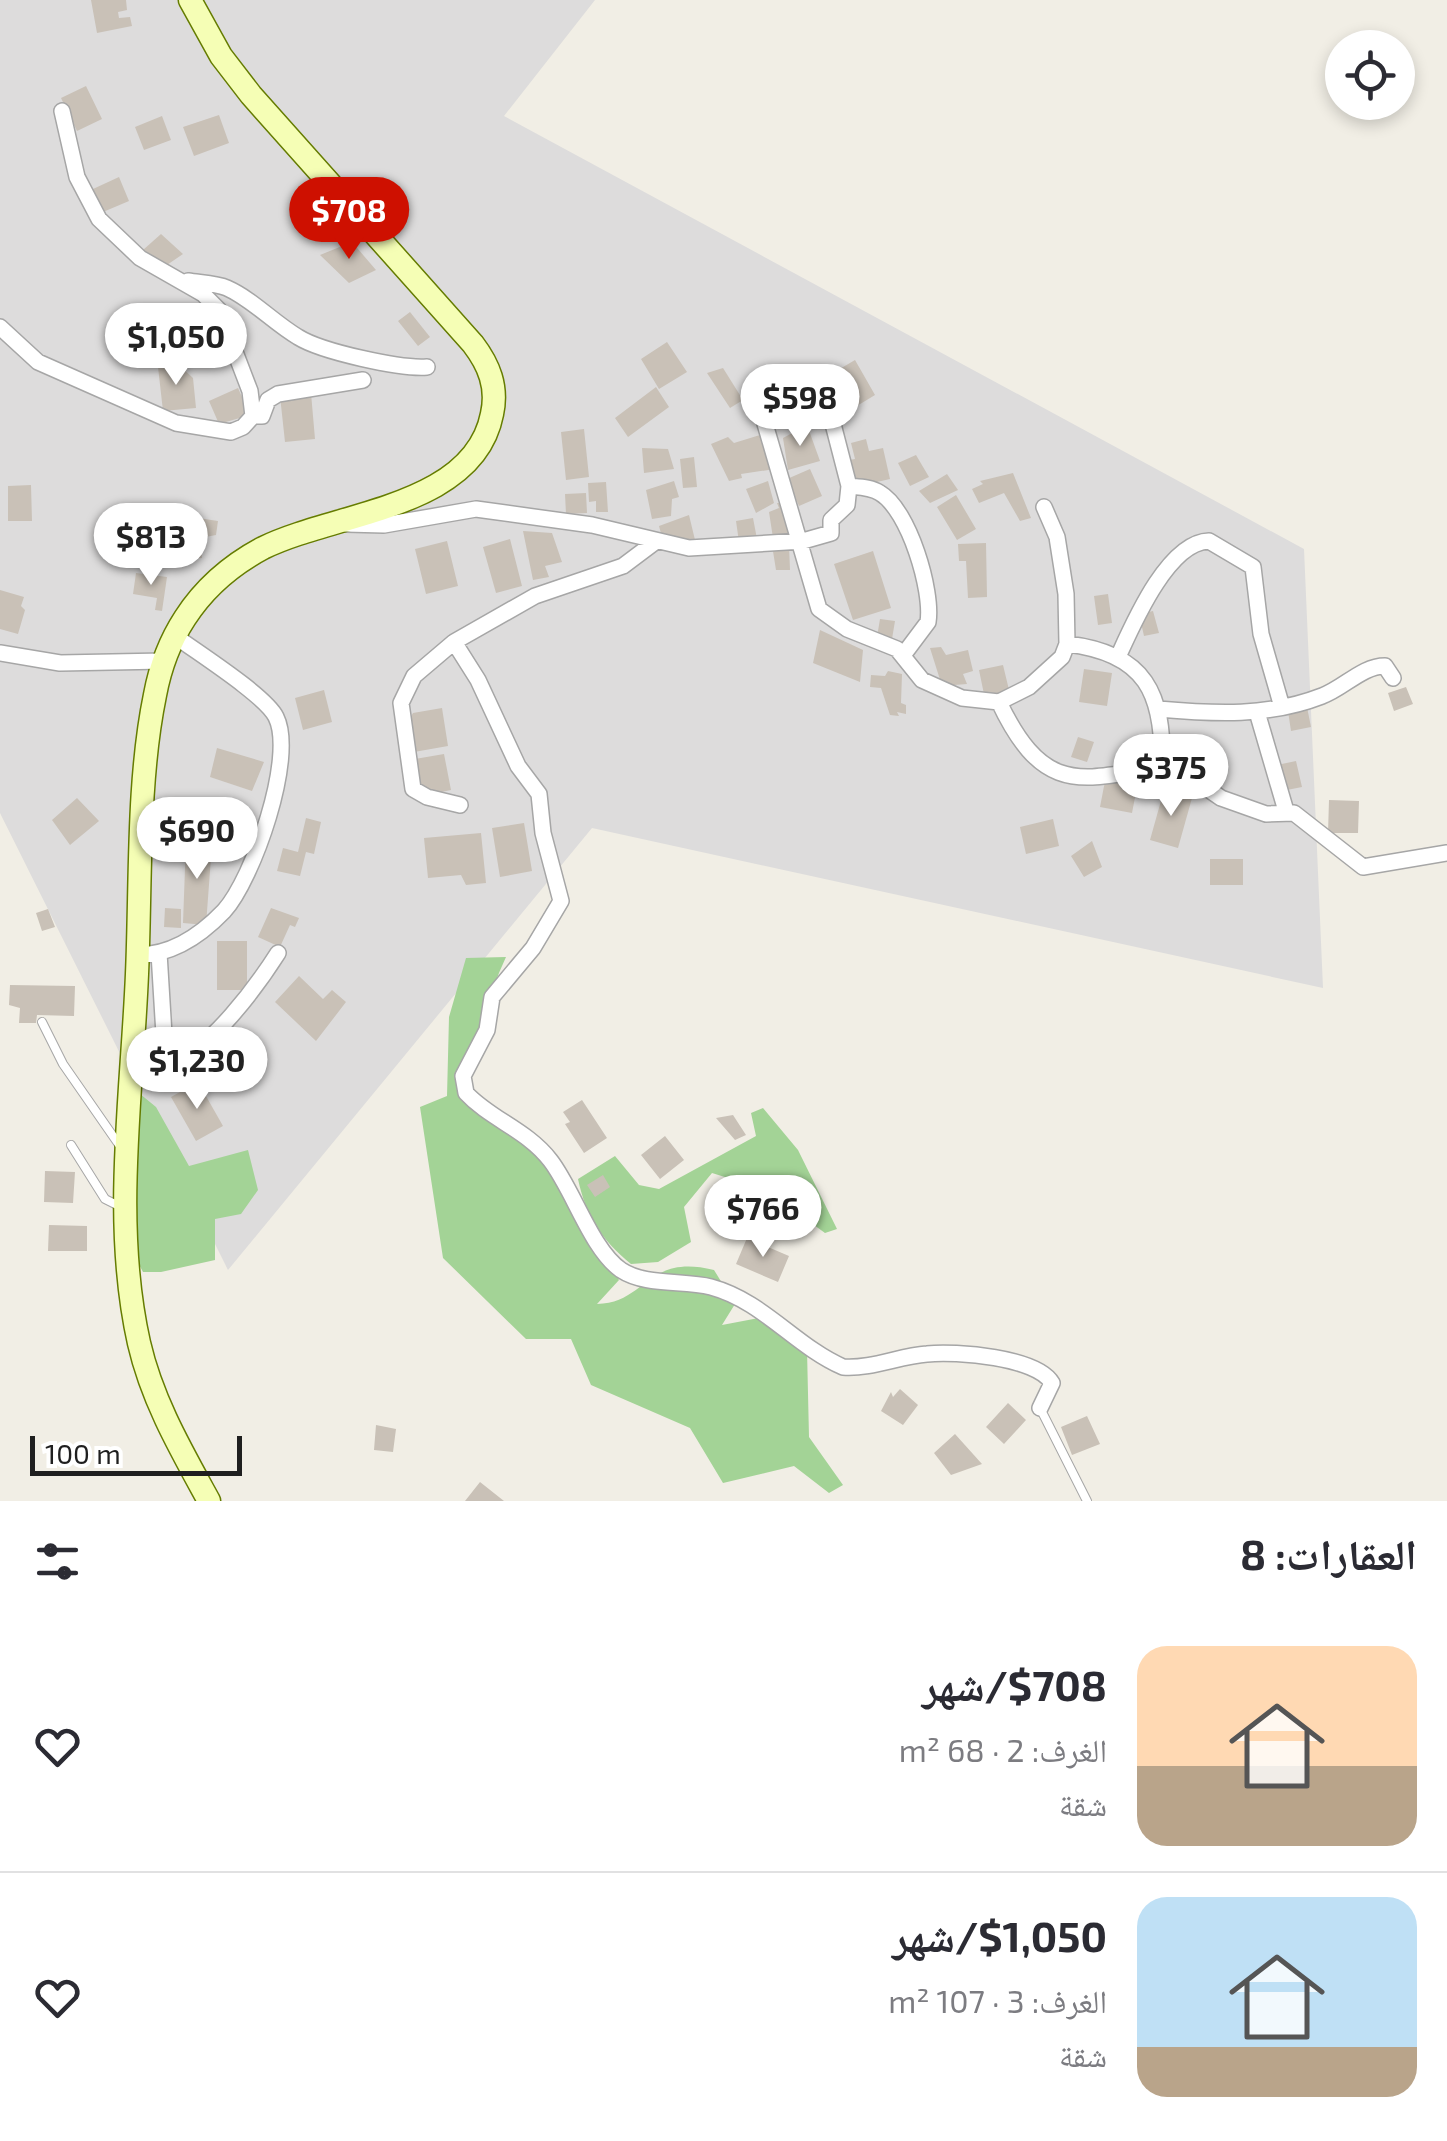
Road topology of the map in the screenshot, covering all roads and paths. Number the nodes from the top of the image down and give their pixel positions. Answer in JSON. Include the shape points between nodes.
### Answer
{"nodes":[{"id":1,"x":190,"y":0,"type":"edge"},
{"id":2,"x":62,"y":112,"type":"dead end"},
{"id":3,"x":168,"y":278,"type":"junction"},
{"id":4,"x":0,"y":327,"type":"edge"},
{"id":5,"x":427,"y":367,"type":"dead end"},
{"id":6,"x":363,"y":380,"type":"dead end"},
{"id":7,"x":825,"y":392,"type":"dead end"},
{"id":8,"x":252,"y":416,"type":"junction"},
{"id":9,"x":763,"y":416,"type":"dead end"},
{"id":10,"x":849,"y":486,"type":"junction"},
{"id":11,"x":1044,"y":506,"type":"dead end"},
{"id":12,"x":332,"y":522,"type":"junction"},
{"id":13,"x":656,"y":542,"type":"junction"},
{"id":14,"x":803,"y":542,"type":"junction"},
{"id":15,"x":175,"y":636,"type":"junction"},
{"id":16,"x":454,"y":642,"type":"junction"},
{"id":17,"x":1067,"y":644,"type":"junction"},
{"id":18,"x":0,"y":653,"type":"edge"},
{"id":19,"x":904,"y":654,"type":"junction"},
{"id":20,"x":1118,"y":657,"type":"junction"},
{"id":21,"x":164,"y":662,"type":"junction"},
{"id":22,"x":1393,"y":678,"type":"dead end"},
{"id":23,"x":998,"y":702,"type":"junction"},
{"id":24,"x":1282,"y":707,"type":"junction"},
{"id":25,"x":1158,"y":709,"type":"junction"},
{"id":26,"x":1257,"y":712,"type":"junction"},
{"id":27,"x":1162,"y":768,"type":"junction"},
{"id":28,"x":460,"y":806,"type":"dead end"},
{"id":29,"x":1286,"y":811,"type":"junction"},
{"id":30,"x":1447,"y":853,"type":"edge"},
{"id":31,"x":278,"y":953,"type":"dead end"},
{"id":32,"x":149,"y":954,"type":"junction"},
{"id":33,"x":42,"y":1022,"type":"dead end"},
{"id":34,"x":71,"y":1145,"type":"dead end"},
{"id":35,"x":128,"y":1157,"type":"junction"},
{"id":36,"x":126,"y":1210,"type":"junction"},
{"id":37,"x":1040,"y":1408,"type":"joint"},
{"id":38,"x":209,"y":1501,"type":"edge"},
{"id":39,"x":1088,"y":1501,"type":"edge"}],
"edges":[{"from":1,"to":12,"type":"main road","via":[[234,74],[474,344],[490,374],[491,421],[466,466],[434,488]]},
{"from":2,"to":3,"type":"street","via":[[77,178],[92,208],[117,240]]},
{"from":3,"to":5,"type":"street","via":[[226,287],[301,340],[406,368]]},
{"from":3,"to":8,"type":"street","via":[[203,294],[219,310],[250,391]]},
{"from":4,"to":8,"type":"street","via":[[38,362],[163,418],[220,432],[237,430]]},
{"from":6,"to":8,"type":"street","via":[[278,394],[262,416]]},
{"from":7,"to":10,"type":"street"},
{"from":9,"to":14,"type":"street"},
{"from":10,"to":14,"type":"street","via":[[848,505],[831,520],[831,533]]},
{"from":10,"to":19,"type":"street","via":[[888,500],[920,567],[928,622]]},
{"from":11,"to":17,"type":"street","via":[[1062,565]]},
{"from":12,"to":13,"type":"street","via":[[384,526],[492,510]]},
{"from":12,"to":15,"type":"main road","via":[[231,567]]},
{"from":13,"to":14,"type":"street","via":[[708,548]]},
{"from":13,"to":16,"type":"street","via":[[623,566],[536,596]]},
{"from":14,"to":19,"type":"street","via":[[824,615]]},
{"from":15,"to":21,"type":"main road"},
{"from":15,"to":32,"type":"street","via":[[266,704],[278,721],[283,749],[270,806],[232,901],[194,937]]},
{"from":16,"to":28,"type":"street","via":[[410,680],[400,710],[413,789]]},
{"from":16,"to":37,"type":"street","via":[[539,794],[561,900],[550,925],[492,998],[487,1030],[463,1076],[466,1092],[547,1156],[622,1270],[740,1298],[842,1367],[925,1354],[1033,1367],[1052,1383]]},
{"from":17,"to":20,"type":"street"},
{"from":17,"to":23,"type":"street","via":[[1052,670]]},
{"from":18,"to":21,"type":"street","via":[[60,663]]},
{"from":19,"to":23,"type":"street","via":[[914,674],[929,684],[962,698]]},
{"from":20,"to":24,"type":"street","via":[[1162,576],[1196,543],[1209,541],[1253,567],[1261,634]]},
{"from":20,"to":25,"type":"street","via":[[1146,682]]},
{"from":21,"to":32,"type":"main road","via":[[150,731]]},
{"from":22,"to":24,"type":"street","via":[[1385,666],[1373,667],[1338,689]]},
{"from":23,"to":27,"type":"street","via":[[1025,750],[1048,772],[1084,776]]},
{"from":24,"to":26,"type":"street"},
{"from":25,"to":26,"type":"street"},
{"from":25,"to":27,"type":"street"},
{"from":26,"to":29,"type":"street"},
{"from":27,"to":29,"type":"street","via":[[1192,765],[1221,798],[1266,814]]},
{"from":29,"to":30,"type":"street","via":[[1369,869]]},
{"from":31,"to":32,"type":"street","via":[[238,1007],[173,1062],[165,1051]]},
{"from":32,"to":35,"type":"main road"},
{"from":33,"to":35,"type":"lane"},
{"from":34,"to":36,"type":"lane","via":[[106,1198]]},
{"from":35,"to":36,"type":"main road"},
{"from":36,"to":38,"type":"main road","via":[[139,1344],[164,1420]]},
{"from":37,"to":39,"type":"lane"}]}
